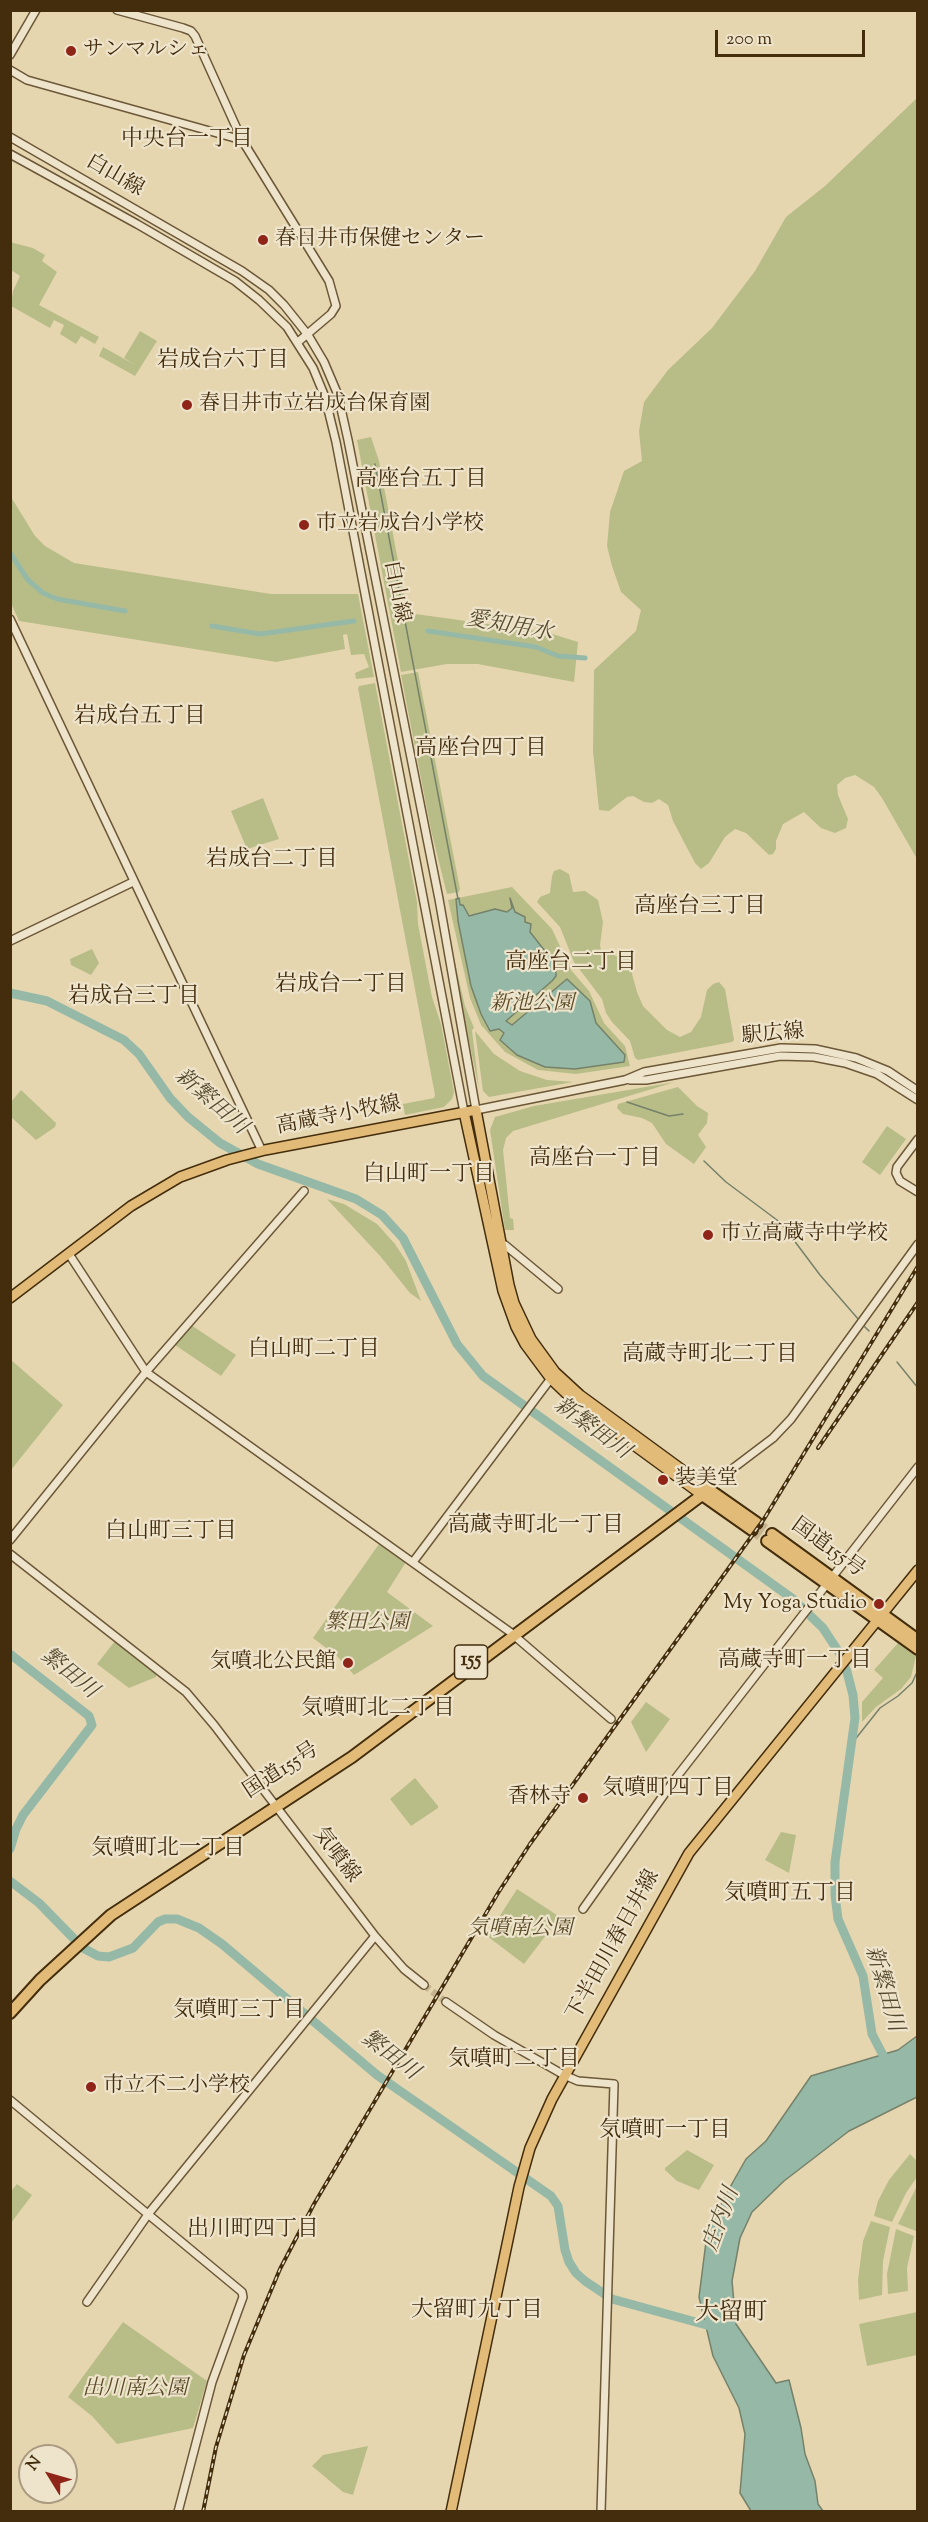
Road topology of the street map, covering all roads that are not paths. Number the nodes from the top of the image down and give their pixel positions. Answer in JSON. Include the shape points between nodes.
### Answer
{"nodes":[{"id":1,"x":36,"y":10,"type":"edge"},
{"id":2,"x":117,"y":10,"type":"edge"},
{"id":3,"x":10,"y":55,"type":"edge"},
{"id":4,"x":10,"y":70,"type":"edge"},
{"id":5,"x":10,"y":137,"type":"edge"},
{"id":6,"x":242,"y":140,"type":"junction"},
{"id":7,"x":10,"y":154,"type":"edge"},
{"id":8,"x":308,"y":335,"type":"junction"},
{"id":9,"x":298,"y":342,"type":"junction"},
{"id":10,"x":10,"y":619,"type":"edge"},
{"id":11,"x":134,"y":882,"type":"junction"},
{"id":12,"x":10,"y":941,"type":"edge"},
{"id":13,"x":625,"y":1080,"type":"junction"},
{"id":14,"x":918,"y":1091,"type":"edge"},
{"id":15,"x":918,"y":1100,"type":"edge"},
{"id":16,"x":476,"y":1110,"type":"junction"},
{"id":17,"x":464,"y":1112,"type":"junction"},
{"id":18,"x":918,"y":1139,"type":"edge"},
{"id":19,"x":257,"y":1152,"type":"junction"},
{"id":20,"x":304,"y":1191,"type":"dead end"},
{"id":21,"x":918,"y":1192,"type":"edge"},
{"id":22,"x":505,"y":1245,"type":"dead end"},
{"id":23,"x":918,"y":1245,"type":"edge"},
{"id":24,"x":69,"y":1254,"type":"junction"},
{"id":25,"x":558,"y":1289,"type":"dead end"},
{"id":26,"x":10,"y":1298,"type":"edge"},
{"id":27,"x":146,"y":1372,"type":"junction"},
{"id":28,"x":553,"y":1376,"type":"junction"},
{"id":29,"x":918,"y":1467,"type":"edge"},
{"id":30,"x":703,"y":1492,"type":"junction"},
{"id":31,"x":755,"y":1526,"type":"tunnel mouth"},
{"id":32,"x":770,"y":1537,"type":"tunnel mouth"},
{"id":33,"x":10,"y":1540,"type":"edge"},
{"id":34,"x":10,"y":1554,"type":"edge"},
{"id":35,"x":412,"y":1562,"type":"junction"},
{"id":36,"x":918,"y":1570,"type":"edge"},
{"id":37,"x":829,"y":1580,"type":"junction"},
{"id":38,"x":881,"y":1617,"type":"junction"},
{"id":39,"x":512,"y":1634,"type":"junction"},
{"id":40,"x":918,"y":1640,"type":"edge"},
{"id":41,"x":918,"y":1649,"type":"edge"},
{"id":42,"x":612,"y":1719,"type":"dead end"},
{"id":43,"x":275,"y":1804,"type":"junction"},
{"id":44,"x":584,"y":1909,"type":"dead end"},
{"id":45,"x":375,"y":1936,"type":"junction"},
{"id":46,"x":69,"y":1948,"type":"junction"},
{"id":47,"x":424,"y":1985,"type":"tunnel mouth"},
{"id":48,"x":446,"y":2002,"type":"tunnel mouth"},
{"id":49,"x":10,"y":2004,"type":"edge"},
{"id":50,"x":10,"y":2013,"type":"edge"},
{"id":51,"x":564,"y":2075,"type":"junction"},
{"id":52,"x":10,"y":2100,"type":"edge"},
{"id":53,"x":149,"y":2213,"type":"junction"},
{"id":54,"x":87,"y":2302,"type":"dead end"},
{"id":55,"x":178,"y":2511,"type":"edge"},
{"id":56,"x":451,"y":2511,"type":"edge"},
{"id":57,"x":601,"y":2511,"type":"edge"}],
"edges":[{"from":1,"to":3,"type":"street"},
{"from":2,"to":6,"type":"street","via":[[191,31]]},
{"from":4,"to":6,"type":"street","via":[[27,80]]},
{"from":5,"to":8,"type":"street","name":"白山線","via":[[242,271],[269,290]]},
{"from":6,"to":8,"type":"street","via":[[333,290],[336,306]]},
{"from":7,"to":9,"type":"street","name":"白山線","via":[[235,281],[275,314]]},
{"from":8,"to":9,"type":"street"},
{"from":8,"to":16,"type":"street","name":"白山線","via":[[338,395],[346,428],[439,899]]},
{"from":9,"to":17,"type":"street","name":"白山線","via":[[320,382],[336,442]]},
{"from":10,"to":11,"type":"street"},
{"from":11,"to":12,"type":"street"},
{"from":11,"to":19,"type":"street"},
{"from":13,"to":14,"type":"street","name":"駅広線","via":[[644,1072],[781,1048],[802,1048],[865,1061]]},
{"from":13,"to":15,"type":"street","name":"駅広線","via":[[801,1056],[861,1068]]},
{"from":13,"to":16,"type":"street","name":"駅広線"},
{"from":16,"to":17,"type":"main road","name":"高蔵寺小牧線"},
{"from":16,"to":28,"type":"main road","via":[[514,1303]]},
{"from":17,"to":19,"type":"main road","name":"高蔵寺小牧線"},
{"from":17,"to":28,"type":"main road","via":[[507,1307],[525,1344]]},
{"from":18,"to":21,"type":"street","via":[[896,1173],[900,1181]]},
{"from":19,"to":24,"type":"main road","name":"高蔵寺小牧線","via":[[180,1177],[155,1190]]},
{"from":20,"to":27,"type":"street"},
{"from":22,"to":25,"type":"street"},
{"from":23,"to":30,"type":"street","via":[[791,1419],[773,1438]]},
{"from":24,"to":26,"type":"main road","name":"高蔵寺小牧線"},
{"from":24,"to":27,"type":"street"},
{"from":27,"to":33,"type":"street"},
{"from":27,"to":35,"type":"street"},
{"from":28,"to":30,"type":"main road"},
{"from":28,"to":35,"type":"street"},
{"from":29,"to":37,"type":"street"},
{"from":30,"to":31,"type":"highway"},
{"from":30,"to":39,"type":"highway","name":"国道155号","number":"155"},
{"from":32,"to":37,"type":"highway","name":"国道155号"},
{"from":34,"to":43,"type":"street","name":"気噴線","via":[[186,1692]]},
{"from":35,"to":39,"type":"street"},
{"from":36,"to":38,"type":"main road","name":"下半田川春日井線"},
{"from":37,"to":38,"type":"highway","name":"国道155号"},
{"from":37,"to":44,"type":"street","via":[[675,1779]]},
{"from":38,"to":40,"type":"highway","name":"国道155号"},
{"from":38,"to":41,"type":"highway","name":"国道155号"},
{"from":38,"to":51,"type":"main road","name":"下半田川春日井線","via":[[689,1853]]},
{"from":39,"to":42,"type":"street"},
{"from":39,"to":43,"type":"highway","name":"国道155号","number":"155"},
{"from":43,"to":45,"type":"street","name":"気噴線"},
{"from":43,"to":46,"type":"highway","name":"国道155号","number":"155","via":[[173,1866]]},
{"from":45,"to":47,"type":"street","name":"気噴線"},
{"from":45,"to":53,"type":"street"},
{"from":46,"to":49,"type":"highway","name":"国道155号","number":"155"},
{"from":46,"to":50,"type":"highway","name":"国道155号","number":"155"},
{"from":48,"to":51,"type":"street"},
{"from":51,"to":56,"type":"main road","name":"下半田川春日井線","via":[[541,2120],[520,2183]]},
{"from":51,"to":57,"type":"street","via":[[578,2081],[614,2084]]},
{"from":52,"to":53,"type":"street"},
{"from":53,"to":54,"type":"street"},
{"from":53,"to":55,"type":"street","via":[[243,2292],[212,2382]]}]}
